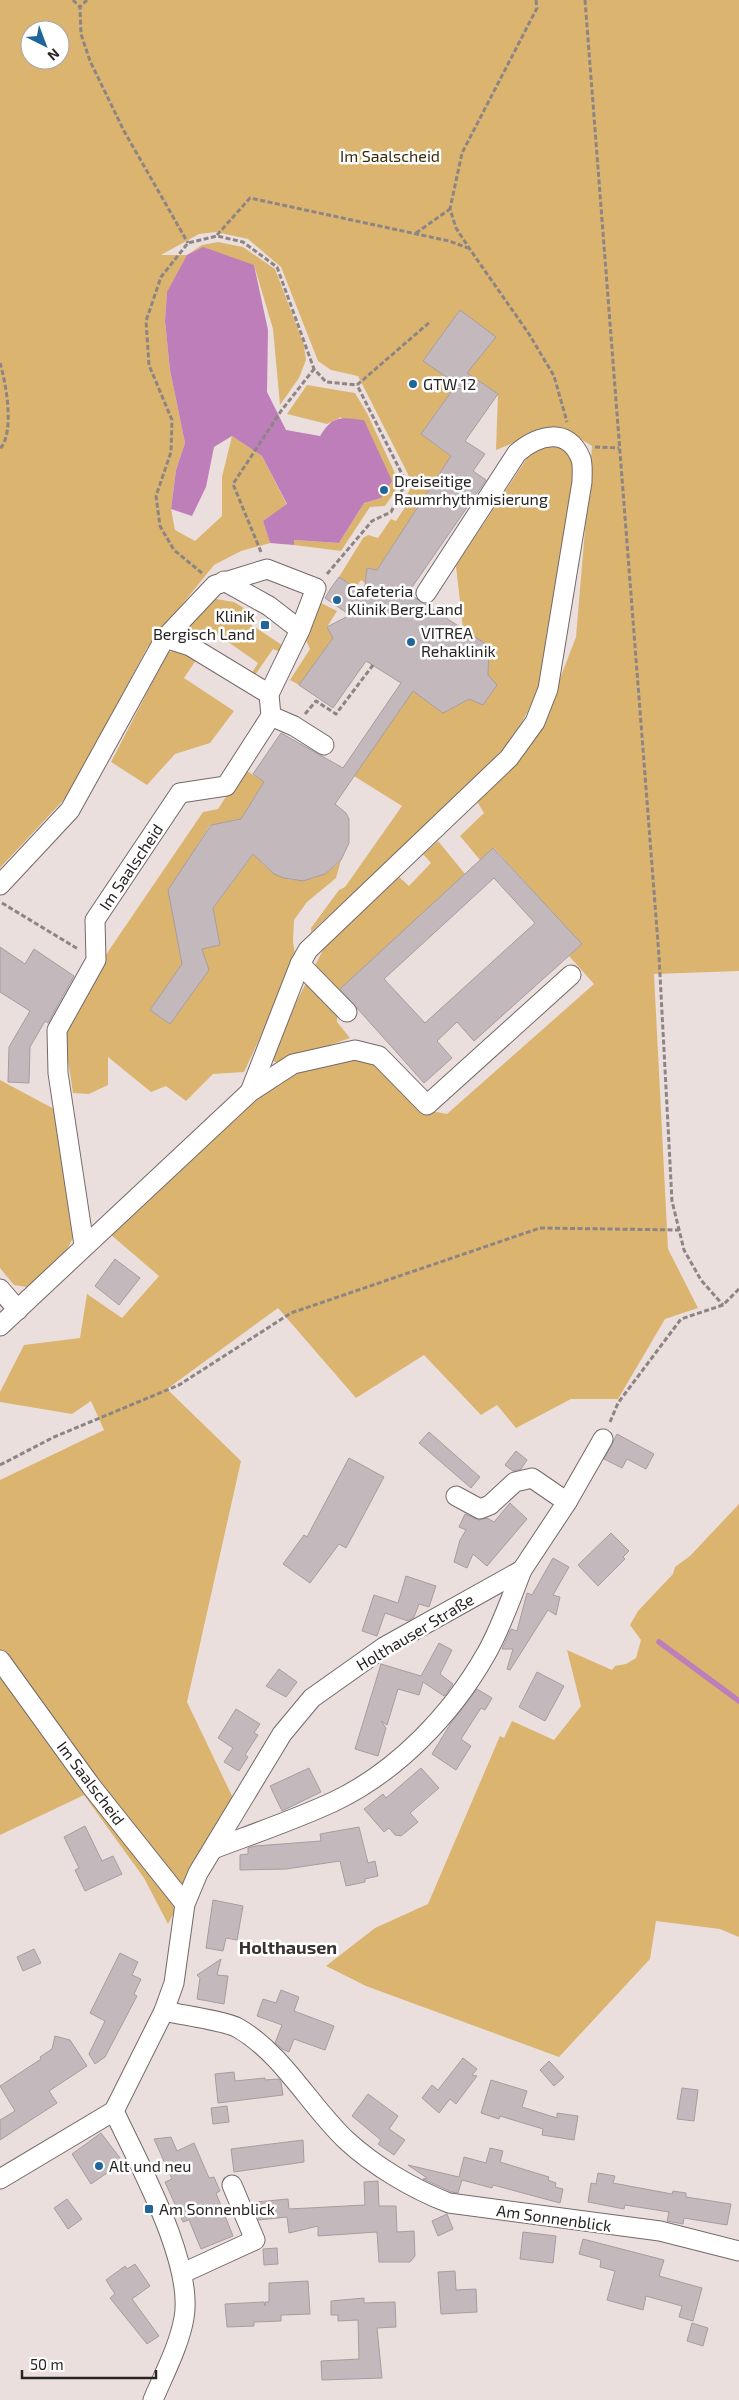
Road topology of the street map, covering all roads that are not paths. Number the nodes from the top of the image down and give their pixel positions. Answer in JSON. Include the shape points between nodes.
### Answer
{"nodes":[{"id":1,"x":220,"y":583,"type":"junction"},
{"id":2,"x":426,"y":593,"type":"dead end"},
{"id":3,"x":300,"y":630,"type":"junction"},
{"id":4,"x":165,"y":638,"type":"junction"},
{"id":5,"x":269,"y":694,"type":"junction"},
{"id":6,"x":271,"y":716,"type":"junction"},
{"id":7,"x":324,"y":745,"type":"dead end"},
{"id":8,"x":0,"y":885,"type":"edge"},
{"id":9,"x":300,"y":964,"type":"junction"},
{"id":10,"x":571,"y":975,"type":"dead end"},
{"id":11,"x":347,"y":1012,"type":"dead end"},
{"id":12,"x":250,"y":1092,"type":"junction"},
{"id":13,"x":84,"y":1245,"type":"junction"},
{"id":14,"x":0,"y":1289,"type":"edge"},
{"id":15,"x":18,"y":1310,"type":"junction"},
{"id":16,"x":0,"y":1326,"type":"edge"},
{"id":17,"x":603,"y":1439,"type":"road end"},
{"id":18,"x":456,"y":1496,"type":"dead end"},
{"id":19,"x":567,"y":1502,"type":"junction"},
{"id":20,"x":522,"y":1570,"type":"junction"},
{"id":21,"x":0,"y":1660,"type":"edge"},
{"id":22,"x":213,"y":1849,"type":"junction"},
{"id":23,"x":185,"y":1904,"type":"junction"},
{"id":24,"x":164,"y":2011,"type":"junction"},
{"id":25,"x":114,"y":2111,"type":"junction"},
{"id":26,"x":0,"y":2180,"type":"edge"},
{"id":27,"x":232,"y":2185,"type":"dead end"},
{"id":28,"x":739,"y":2251,"type":"edge"},
{"id":29,"x":182,"y":2273,"type":"junction"},
{"id":30,"x":153,"y":2400,"type":"edge"}],
"edges":[{"from":1,"to":3,"type":"street","via":[[269,606]]},
{"from":1,"to":3,"type":"street","via":[[268,569],[316,588]]},
{"from":1,"to":4,"type":"street"},
{"from":2,"to":9,"type":"street","via":[[517,453],[528,443],[542,438],[558,436],[573,445],[582,460],[582,482],[548,689],[535,722],[509,758],[308,950]]},
{"from":3,"to":5,"type":"street"},
{"from":4,"to":5,"type":"street","via":[[190,646]]},
{"from":4,"to":8,"type":"street","via":[[70,810]]},
{"from":5,"to":6,"type":"street"},
{"from":6,"to":7,"type":"street"},
{"from":6,"to":13,"type":"street","name":"Im Saalscheid","via":[[226,786],[180,793],[95,920],[96,960],[57,1030],[58,1073]]},
{"from":9,"to":11,"type":"street"},
{"from":9,"to":12,"type":"street"},
{"from":10,"to":12,"type":"street","via":[[427,1105],[378,1056],[355,1050],[293,1064]]},
{"from":12,"to":13,"type":"street"},
{"from":13,"to":15,"type":"street"},
{"from":14,"to":15,"type":"street"},
{"from":15,"to":16,"type":"street"},
{"from":17,"to":19,"type":"street","name":"Holthauser Straße"},
{"from":18,"to":19,"type":"street","via":[[480,1509],[490,1505],[515,1482],[532,1478]]},
{"from":19,"to":20,"type":"street","name":"Holthauser Straße"},
{"from":20,"to":22,"type":"street","name":"Holthauser Straße","via":[[384,1647],[312,1698],[282,1734]]},
{"from":20,"to":22,"type":"street","name":"Holthauser Straße","via":[[488,1652],[431,1730],[380,1774],[334,1802]]},
{"from":21,"to":23,"type":"street","name":"Im Saalscheid","via":[[91,1786]]},
{"from":22,"to":23,"type":"street","name":"Holthauser Straße"},
{"from":23,"to":24,"type":"street","name":"Holthauser Straße","via":[[174,1983]]},
{"from":24,"to":25,"type":"street","name":"Holthauser Straße"},
{"from":24,"to":28,"type":"street","name":"Am Sonnenblick","via":[[237,2027],[265,2048],[346,2140],[380,2166],[430,2196],[468,2206],[660,2231]]},
{"from":25,"to":26,"type":"street"},
{"from":25,"to":29,"type":"street","via":[[178,2255]]},
{"from":27,"to":29,"type":"street","via":[[255,2240]]},
{"from":29,"to":30,"type":"street","via":[[184,2317]]}]}
